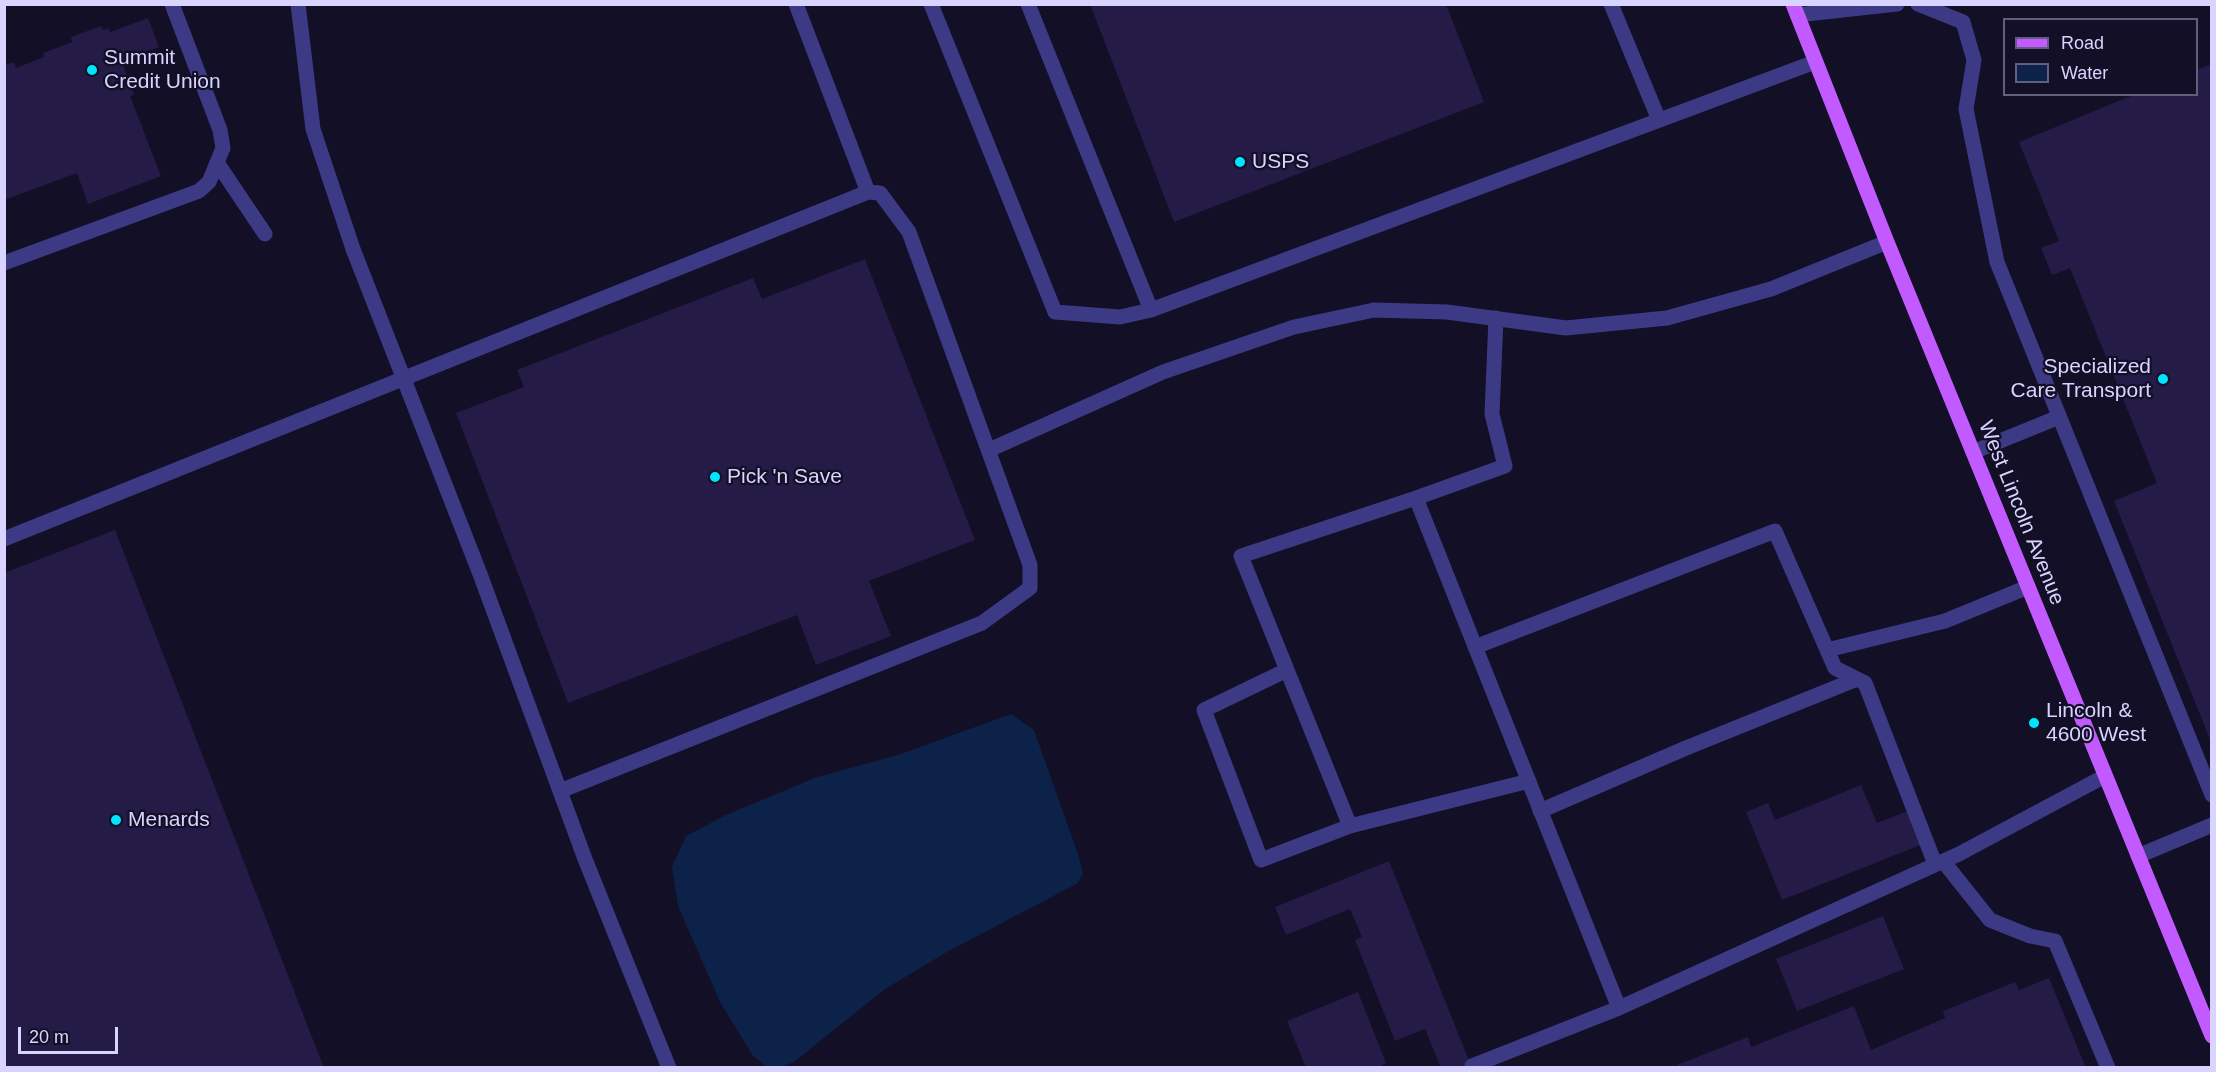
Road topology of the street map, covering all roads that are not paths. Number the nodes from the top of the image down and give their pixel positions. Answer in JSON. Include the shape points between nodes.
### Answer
{"nodes":[{"id":1,"x":172,"y":4,"type":"edge"},
{"id":2,"x":298,"y":4,"type":"edge"},
{"id":3,"x":796,"y":4,"type":"edge"},
{"id":4,"x":931,"y":4,"type":"edge"},
{"id":5,"x":1028,"y":4,"type":"edge"},
{"id":6,"x":1611,"y":4,"type":"edge"},
{"id":7,"x":1897,"y":4,"type":"edge"},
{"id":8,"x":1918,"y":4,"type":"edge"},
{"id":9,"x":1795,"y":10,"type":"edge"},
{"id":10,"x":1815,"y":62,"type":"junction"},
{"id":11,"x":1659,"y":120,"type":"junction"},
{"id":12,"x":218,"y":164,"type":"junction"},
{"id":13,"x":868,"y":192,"type":"junction"},
{"id":14,"x":265,"y":234,"type":"dead end"},
{"id":15,"x":1887,"y":242,"type":"junction"},
{"id":16,"x":4,"y":262,"type":"edge"},
{"id":17,"x":1151,"y":310,"type":"junction"},
{"id":18,"x":1496,"y":318,"type":"junction"},
{"id":19,"x":405,"y":380,"type":"junction"},
{"id":20,"x":2059,"y":417,"type":"junction"},
{"id":21,"x":989,"y":450,"type":"junction"},
{"id":22,"x":1973,"y":452,"type":"junction"},
{"id":23,"x":1416,"y":498,"type":"junction"},
{"id":24,"x":4,"y":539,"type":"edge"},
{"id":25,"x":2028,"y":587,"type":"junction"},
{"id":26,"x":1475,"y":647,"type":"junction"},
{"id":27,"x":1827,"y":650,"type":"junction"},
{"id":28,"x":1287,"y":670,"type":"junction"},
{"id":29,"x":1857,"y":679,"type":"junction"},
{"id":30,"x":2105,"y":776,"type":"junction"},
{"id":31,"x":1529,"y":781,"type":"junction"},
{"id":32,"x":560,"y":791,"type":"junction"},
{"id":33,"x":2211,"y":795,"type":"edge"},
{"id":34,"x":1540,"y":811,"type":"junction"},
{"id":35,"x":2211,"y":825,"type":"edge"},
{"id":36,"x":1350,"y":826,"type":"junction"},
{"id":37,"x":2138,"y":856,"type":"junction"},
{"id":38,"x":1939,"y":862,"type":"junction"},
{"id":39,"x":1619,"y":1008,"type":"junction"},
{"id":40,"x":2211,"y":1036,"type":"edge"},
{"id":41,"x":1472,"y":1066,"type":"edge"},
{"id":42,"x":669,"y":1068,"type":"edge"},
{"id":43,"x":2108,"y":1068,"type":"edge"}],
"edges":[{"from":1,"to":12,"type":"lane","via":[[220,130],[223,148]]},
{"from":2,"to":19,"type":"lane","via":[[313,129],[353,249]]},
{"from":3,"to":13,"type":"lane"},
{"from":4,"to":17,"type":"lane","via":[[1054,312],[1120,317]]},
{"from":5,"to":17,"type":"lane"},
{"from":6,"to":11,"type":"lane"},
{"from":7,"to":9,"type":"lane"},
{"from":8,"to":20,"type":"lane","via":[[1963,22],[1974,60],[1966,110],[1997,262]]},
{"from":9,"to":10,"type":"main road","name":"West Lincoln Avenue"},
{"from":10,"to":11,"type":"lane"},
{"from":10,"to":15,"type":"main road","name":"West Lincoln Avenue"},
{"from":11,"to":17,"type":"lane"},
{"from":12,"to":14,"type":"lane"},
{"from":12,"to":16,"type":"lane","via":[[199,191]]},
{"from":13,"to":19,"type":"lane"},
{"from":13,"to":21,"type":"lane","via":[[880,193],[909,232]]},
{"from":15,"to":18,"type":"lane","via":[[1771,289],[1667,318],[1566,328]]},
{"from":15,"to":22,"type":"main road","name":"West Lincoln Avenue"},
{"from":18,"to":21,"type":"lane","via":[[1374,310],[1294,327],[1163,372]]},
{"from":18,"to":23,"type":"lane","via":[[1492,414],[1504,466]]},
{"from":19,"to":24,"type":"lane"},
{"from":19,"to":32,"type":"lane"},
{"from":20,"to":22,"type":"lane"},
{"from":20,"to":33,"type":"lane"},
{"from":21,"to":32,"type":"lane","via":[[1030,565],[1030,588],[982,623]]},
{"from":22,"to":25,"type":"main road","name":"West Lincoln Avenue"},
{"from":23,"to":26,"type":"lane"},
{"from":23,"to":28,"type":"lane","via":[[1241,556]]},
{"from":25,"to":27,"type":"lane","via":[[1945,621]]},
{"from":25,"to":30,"type":"main road","name":"West Lincoln Avenue"},
{"from":26,"to":27,"type":"lane","via":[[1775,531]]},
{"from":26,"to":31,"type":"lane"},
{"from":27,"to":29,"type":"lane","via":[[1835,668]]},
{"from":28,"to":36,"type":"lane"},
{"from":28,"to":36,"type":"lane","via":[[1204,710],[1261,860]]},
{"from":29,"to":34,"type":"lane"},
{"from":29,"to":38,"type":"lane","via":[[1865,683]]},
{"from":30,"to":37,"type":"main road","name":"West Lincoln Avenue"},
{"from":30,"to":38,"type":"lane"},
{"from":31,"to":34,"type":"lane"},
{"from":31,"to":36,"type":"lane"},
{"from":32,"to":42,"type":"lane"},
{"from":34,"to":39,"type":"lane"},
{"from":35,"to":37,"type":"lane"},
{"from":37,"to":40,"type":"main road","name":"West Lincoln Avenue"},
{"from":38,"to":39,"type":"lane"},
{"from":38,"to":43,"type":"lane","via":[[1990,921],[2055,941]]},
{"from":39,"to":41,"type":"lane"}]}
